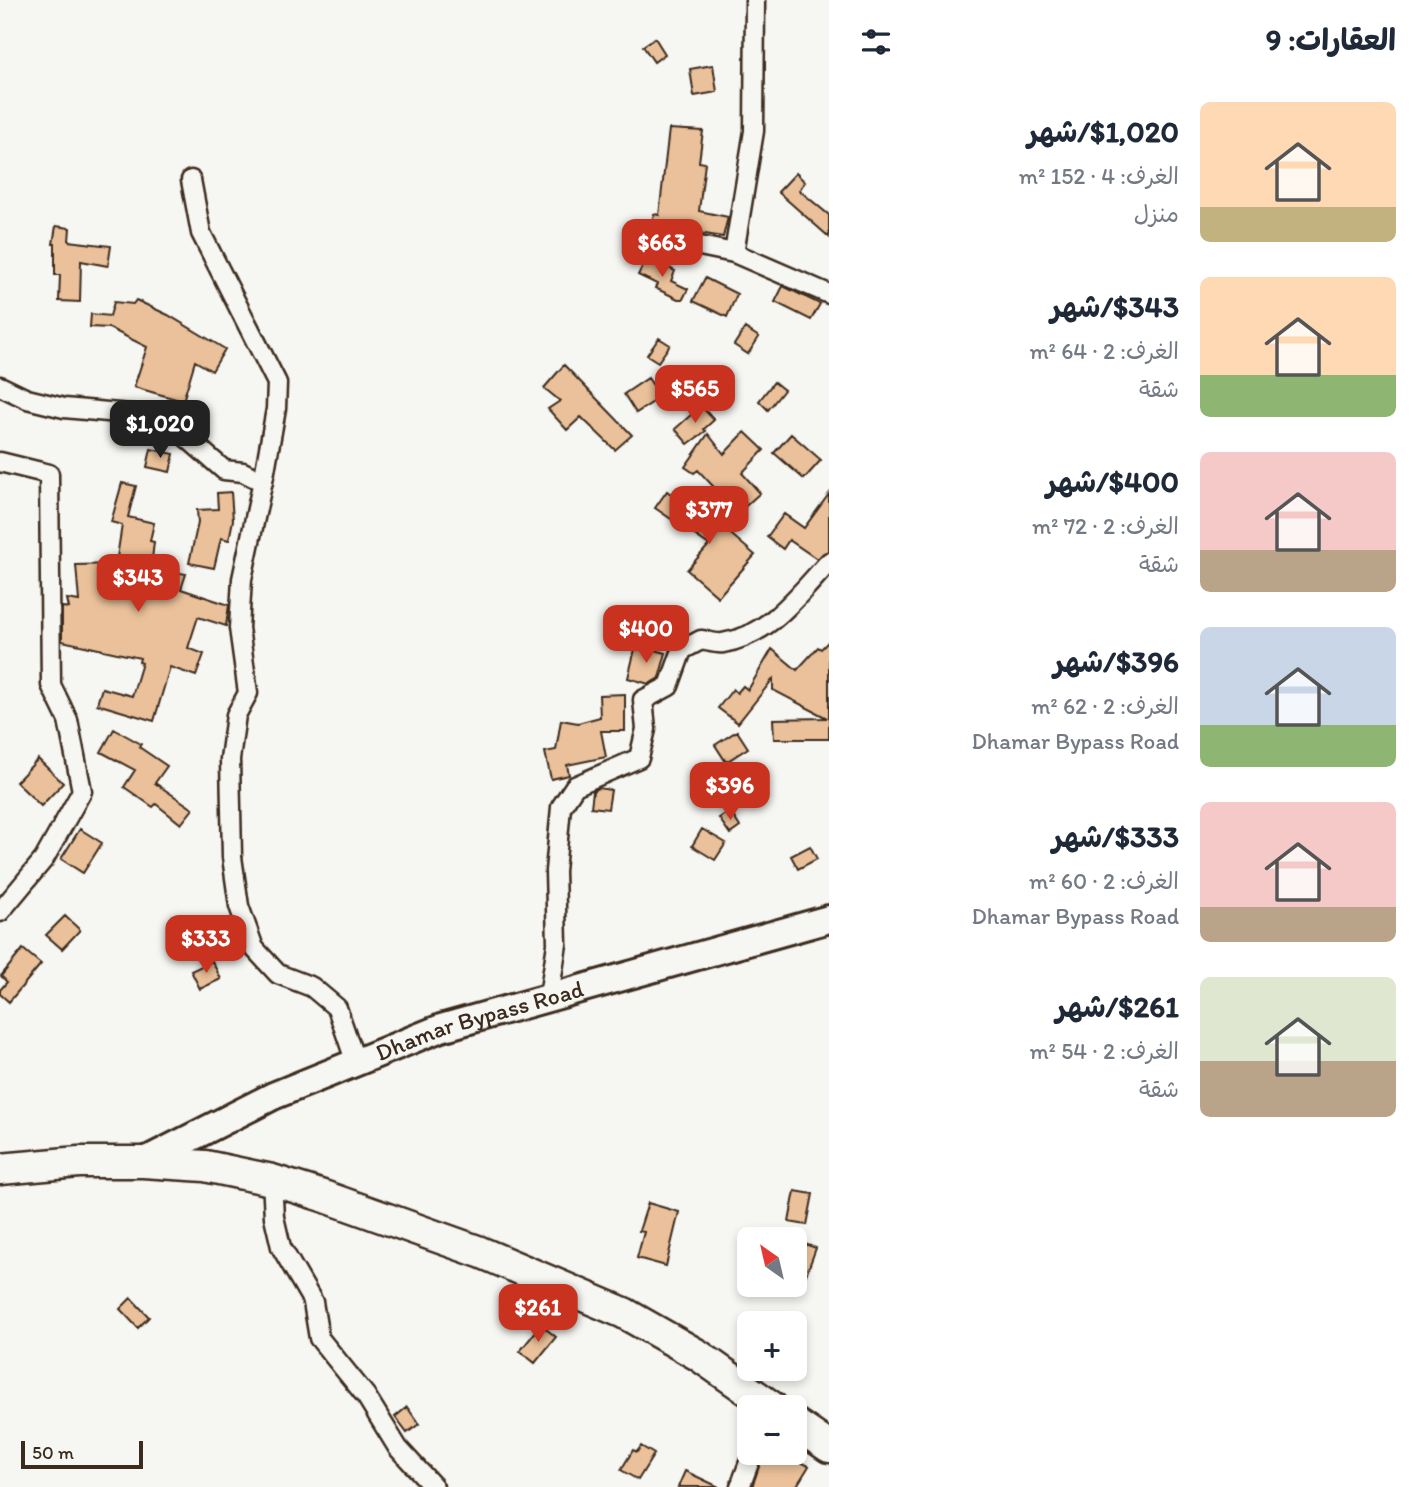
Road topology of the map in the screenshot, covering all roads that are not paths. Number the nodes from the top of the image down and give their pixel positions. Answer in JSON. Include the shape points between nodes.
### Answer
{"nodes":[{"id":1,"x":755,"y":0,"type":"edge"},
{"id":2,"x":191,"y":180,"type":"dead end"},
{"id":3,"x":641,"y":234,"type":"dead end"},
{"id":4,"x":734,"y":253,"type":"junction"},
{"id":5,"x":829,"y":294,"type":"edge"},
{"id":6,"x":0,"y":386,"type":"edge"},
{"id":7,"x":0,"y":462,"type":"edge"},
{"id":8,"x":263,"y":482,"type":"junction"},
{"id":9,"x":829,"y":562,"type":"edge"},
{"id":10,"x":0,"y":912,"type":"edge"},
{"id":11,"x":829,"y":919,"type":"edge"},
{"id":12,"x":550,"y":996,"type":"junction"},
{"id":13,"x":356,"y":1063,"type":"junction"},
{"id":14,"x":143,"y":1162,"type":"junction"},
{"id":15,"x":0,"y":1169,"type":"edge"},
{"id":16,"x":272,"y":1180,"type":"junction"},
{"id":17,"x":754,"y":1395,"type":"edge"},
{"id":18,"x":807,"y":1432,"type":"edge"},
{"id":19,"x":829,"y":1447,"type":"edge"},
{"id":20,"x":748,"y":1465,"type":"edge"},
{"id":21,"x":433,"y":1487,"type":"edge"},
{"id":22,"x":740,"y":1487,"type":"edge"}],
"edges":[{"from":1,"to":4,"type":"street","via":[[754,131]]},
{"from":2,"to":8,"type":"street","via":[[201,233],[277,383]]},
{"from":3,"to":4,"type":"street"},
{"from":4,"to":5,"type":"street"},
{"from":6,"to":8,"type":"street","via":[[27,399],[64,408],[163,417],[224,470],[243,472]]},
{"from":7,"to":10,"type":"street","via":[[50,474],[51,685],[68,720],[82,791],[44,859]]},
{"from":8,"to":13,"type":"street","via":[[239,628],[248,693],[236,715],[230,759],[232,857],[239,906],[254,948],[278,974],[312,987],[337,1008]]},
{"from":9,"to":12,"type":"street","via":[[780,614],[752,635],[720,644],[701,640],[682,650],[669,686],[643,700],[646,729],[639,758],[575,786],[568,796],[561,807],[555,872],[557,944]]},
{"from":11,"to":12,"type":"main road","name":"Dhamar Bypass Road"},
{"from":12,"to":13,"type":"main road","name":"Dhamar Bypass Road","via":[[441,1028]]},
{"from":13,"to":14,"type":"main road","name":"Dhamar Bypass Road","via":[[273,1096]]},
{"from":14,"to":15,"type":"main road"},
{"from":14,"to":16,"type":"main road","via":[[205,1166]]},
{"from":16,"to":17,"type":"main road","via":[[480,1252],[624,1313],[698,1355]]},
{"from":16,"to":21,"type":"street","via":[[281,1247],[313,1302],[319,1338],[366,1396],[398,1448]]},
{"from":18,"to":19,"type":"main road"},
{"from":20,"to":22,"type":"street"}]}
